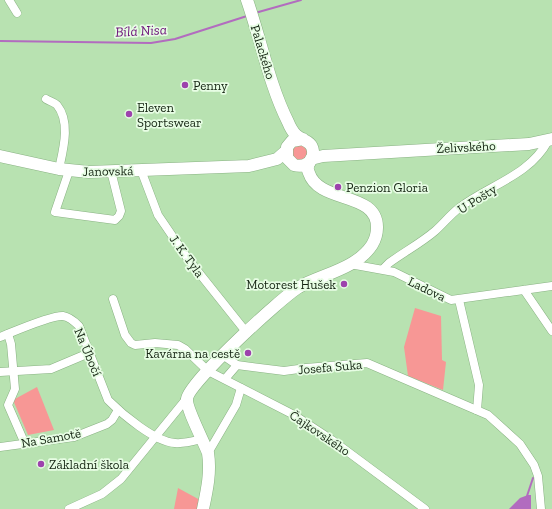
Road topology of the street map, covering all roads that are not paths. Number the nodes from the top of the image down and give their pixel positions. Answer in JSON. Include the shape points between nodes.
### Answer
{"nodes":[{"id":1,"x":9,"y":0,"type":"edge"},
{"id":2,"x":248,"y":3,"type":"edge"},
{"id":3,"x":17,"y":13,"type":"dead end"},
{"id":4,"x":46,"y":100,"type":"dead end"},
{"id":5,"x":279,"y":105,"type":"junction"},
{"id":6,"x":550,"y":140,"type":"edge"},
{"id":7,"x":307,"y":142,"type":"junction"},
{"id":8,"x":286,"y":149,"type":"junction"},
{"id":9,"x":380,"y":153,"type":"junction"},
{"id":10,"x":0,"y":156,"type":"edge"},
{"id":11,"x":310,"y":161,"type":"junction"},
{"id":12,"x":293,"y":165,"type":"junction"},
{"id":13,"x":218,"y":167,"type":"junction"},
{"id":14,"x":64,"y":170,"type":"junction"},
{"id":15,"x":141,"y":170,"type":"junction"},
{"id":16,"x":111,"y":171,"type":"junction"},
{"id":17,"x":333,"y":193,"type":"junction"},
{"id":18,"x":350,"y":264,"type":"junction"},
{"id":19,"x":383,"y":269,"type":"junction"},
{"id":20,"x":552,"y":286,"type":"edge"},
{"id":21,"x":524,"y":290,"type":"junction"},
{"id":22,"x":113,"y":299,"type":"dead end"},
{"id":23,"x":458,"y":300,"type":"junction"},
{"id":24,"x":552,"y":331,"type":"edge"},
{"id":25,"x":247,"y":333,"type":"junction"},
{"id":26,"x":4,"y":336,"type":"edge"},
{"id":27,"x":89,"y":353,"type":"junction"},
{"id":28,"x":224,"y":356,"type":"junction"},
{"id":29,"x":238,"y":365,"type":"junction"},
{"id":30,"x":13,"y":371,"type":"junction"},
{"id":31,"x":208,"y":371,"type":"junction"},
{"id":32,"x":0,"y":372,"type":"edge"},
{"id":33,"x":225,"y":379,"type":"junction"},
{"id":34,"x":241,"y":388,"type":"junction"},
{"id":35,"x":187,"y":398,"type":"junction"},
{"id":36,"x":118,"y":410,"type":"junction"},
{"id":37,"x":477,"y":410,"type":"junction"},
{"id":38,"x":156,"y":437,"type":"junction"},
{"id":39,"x":202,"y":439,"type":"junction"},
{"id":40,"x":25,"y":444,"type":"junction"},
{"id":41,"x":0,"y":447,"type":"edge"},
{"id":42,"x":208,"y":453,"type":"junction"},
{"id":43,"x":69,"y":509,"type":"edge"},
{"id":44,"x":203,"y":509,"type":"edge"},
{"id":45,"x":425,"y":509,"type":"edge"},
{"id":46,"x":541,"y":509,"type":"edge"}],
"edges":[{"from":1,"to":3,"type":"street"},
{"from":2,"to":5,"type":"street","name":"Palackého"},
{"from":4,"to":14,"type":"street","via":[[58,106],[64,121]]},
{"from":5,"to":7,"type":"street","name":"Palackého","via":[[292,130]]},
{"from":5,"to":8,"type":"street","name":"Palackého","via":[[287,141]]},
{"from":6,"to":9,"type":"street","name":"Želivského","via":[[529,144]]},
{"from":6,"to":19,"type":"street","name":"U Pošty","via":[[532,162],[459,208],[434,232],[389,262]]},
{"from":7,"to":8,"type":"street","via":[[292,141]]},
{"from":7,"to":9,"type":"street","name":"Želivského","via":[[334,150]]},
{"from":7,"to":11,"type":"street","via":[[313,152]]},
{"from":8,"to":12,"type":"street","via":[[287,158]]},
{"from":8,"to":13,"type":"street","name":"Janovská","via":[[277,159],[260,164]]},
{"from":9,"to":11,"type":"street","name":"Želivského","via":[[323,156]]},
{"from":10,"to":14,"type":"street","name":"Janovská"},
{"from":11,"to":12,"type":"street","via":[[304,166]]},
{"from":11,"to":17,"type":"street","via":[[307,168],[312,180],[320,188]]},
{"from":12,"to":13,"type":"street","name":"Janovská","via":[[256,170]]},
{"from":12,"to":17,"type":"street","via":[[310,186]]},
{"from":13,"to":15,"type":"street","name":"Janovská"},
{"from":14,"to":16,"type":"street","name":"Janovská"},
{"from":14,"to":16,"type":"street","via":[[55,212],[115,220],[121,211]]},
{"from":15,"to":16,"type":"street","name":"Janovská"},
{"from":15,"to":25,"type":"street","name":"J. K. Tyla","via":[[158,215],[188,259]]},
{"from":17,"to":18,"type":"street","via":[[364,205],[373,214],[377,223],[373,244]]},
{"from":18,"to":19,"type":"street","name":"Ladova"},
{"from":18,"to":25,"type":"street","via":[[299,287],[275,305]]},
{"from":19,"to":23,"type":"street","name":"Ladova","via":[[394,272],[442,297]]},
{"from":20,"to":21,"type":"street","name":"Ladova"},
{"from":21,"to":23,"type":"street","name":"Ladova"},
{"from":21,"to":24,"type":"street"},
{"from":22,"to":31,"type":"street","name":"Čajkovského","via":[[125,335],[131,343],[178,345]]},
{"from":23,"to":37,"type":"street","via":[[479,385]]},
{"from":25,"to":28,"type":"street"},
{"from":26,"to":27,"type":"street","name":"Na Úbočí","via":[[62,316],[79,326]]},
{"from":26,"to":30,"type":"street","via":[[11,344]]},
{"from":27,"to":30,"type":"street","via":[[51,368]]},
{"from":27,"to":36,"type":"street","name":"Na Úbočí","via":[[108,400]]},
{"from":28,"to":29,"type":"street","name":"Josefa Suka"},
{"from":28,"to":31,"type":"street"},
{"from":29,"to":33,"type":"street"},
{"from":29,"to":37,"type":"street","name":"Josefa Suka","via":[[284,371],[367,363]]},
{"from":30,"to":32,"type":"street"},
{"from":30,"to":40,"type":"street","via":[[15,391],[8,405]]},
{"from":31,"to":33,"type":"street","name":"Čajkovského"},
{"from":31,"to":35,"type":"street"},
{"from":33,"to":34,"type":"street","name":"Čajkovského"},
{"from":34,"to":42,"type":"street","via":[[236,405]]},
{"from":34,"to":45,"type":"street","name":"Čajkovského","via":[[294,414]]},
{"from":35,"to":38,"type":"street"},
{"from":35,"to":39,"type":"street"},
{"from":36,"to":38,"type":"street","name":"Na Úbočí"},
{"from":36,"to":40,"type":"street","name":"Na Samotě","via":[[106,424],[74,437]]},
{"from":37,"to":46,"type":"street","name":"Josefa Suka","via":[[488,415],[520,444],[534,465],[538,476]]},
{"from":38,"to":39,"type":"street","name":"Na Úbočí","via":[[175,443]]},
{"from":38,"to":43,"type":"street","via":[[121,479],[110,488]]},
{"from":39,"to":42,"type":"street"},
{"from":40,"to":41,"type":"street","name":"Na Samotě"},
{"from":42,"to":44,"type":"street","via":[[209,473]]}]}
